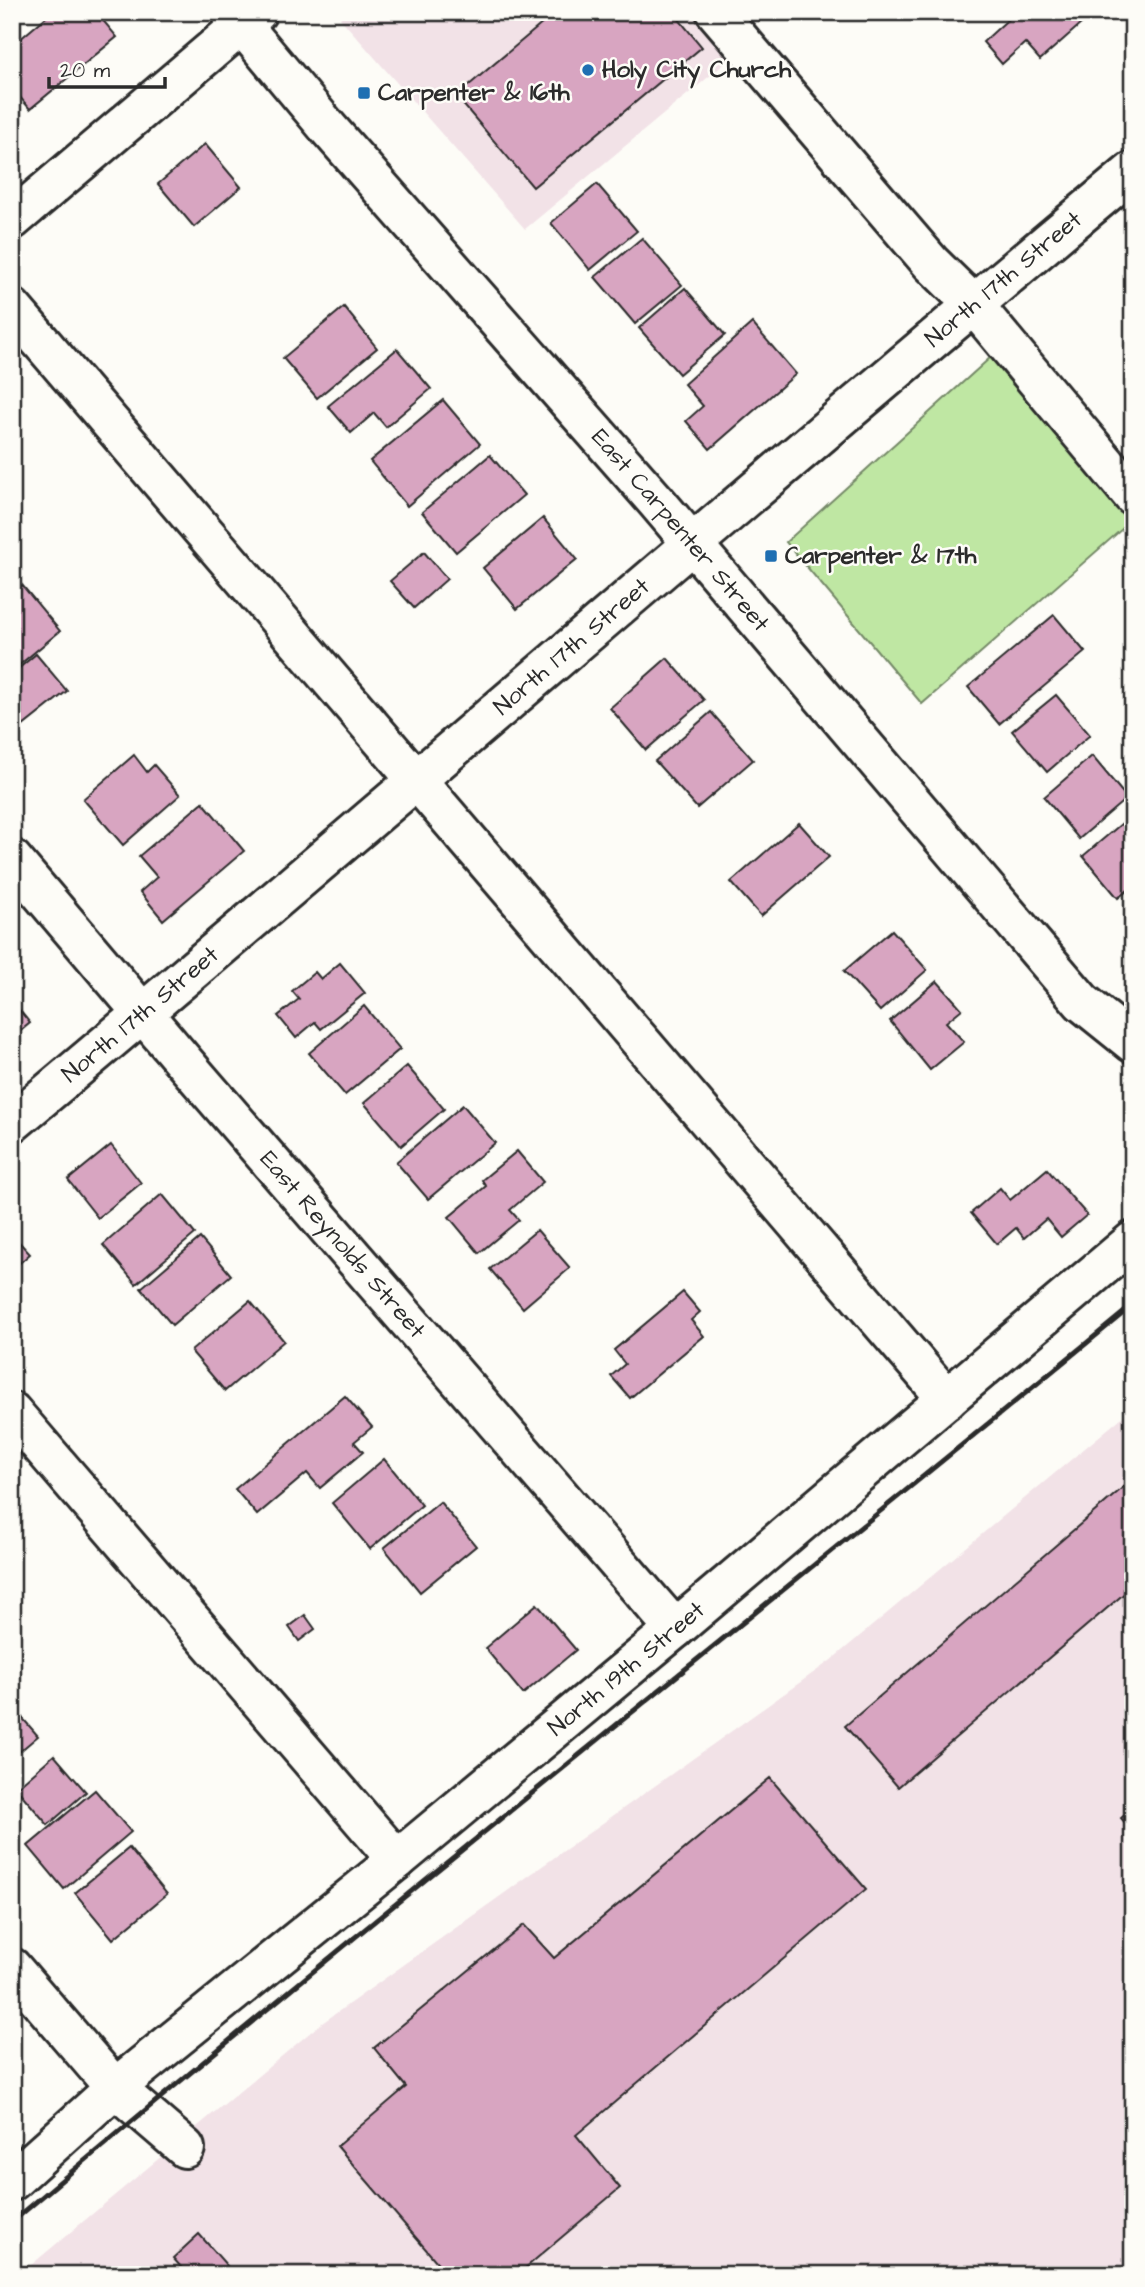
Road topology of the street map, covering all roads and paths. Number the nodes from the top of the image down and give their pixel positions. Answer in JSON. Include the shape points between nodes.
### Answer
{"nodes":[{"id":1,"x":716,"y":12,"type":"edge"},
{"id":2,"x":243,"y":17,"type":"edge"},
{"id":3,"x":1133,"y":171,"type":"edge"},
{"id":4,"x":12,"y":220,"type":"edge"},
{"id":5,"x":973,"y":304,"type":"junction"},
{"id":6,"x":12,"y":307,"type":"edge"},
{"id":7,"x":1133,"y":496,"type":"edge"},
{"id":8,"x":692,"y":544,"type":"junction"},
{"id":9,"x":416,"y":779,"type":"junction"},
{"id":10,"x":12,"y":859,"type":"edge"},
{"id":11,"x":144,"y":1013,"type":"junction"},
{"id":12,"x":1133,"y":1043,"type":"edge"},
{"id":13,"x":12,"y":1123,"type":"edge"},
{"id":14,"x":1133,"y":1241,"type":"edge"},
{"id":15,"x":947,"y":1399,"type":"junction"},
{"id":16,"x":12,"y":1412,"type":"edge"},
{"id":17,"x":675,"y":1629,"type":"junction"},
{"id":18,"x":397,"y":1860,"type":"junction"},
{"id":19,"x":12,"y":1968,"type":"edge"},
{"id":20,"x":114,"y":2088,"type":"junction"},
{"id":21,"x":185,"y":2148,"type":"dead end"},
{"id":22,"x":12,"y":2181,"type":"edge"}],
"edges":[{"from":1,"to":5,"type":"street","via":[[931,263]]},
{"from":2,"to":4,"type":"street"},
{"from":2,"to":8,"type":"street","name":"East Carpenter Street","via":[[328,128]]},
{"from":3,"to":5,"type":"street","name":"North 17th Street"},
{"from":5,"to":7,"type":"street"},
{"from":5,"to":8,"type":"street","name":"North 17th Street"},
{"from":6,"to":9,"type":"street"},
{"from":8,"to":9,"type":"street","name":"North 17th Street"},
{"from":8,"to":12,"type":"street","name":"East Carpenter Street","via":[[1082,1002]]},
{"from":9,"to":11,"type":"street","name":"North 17th Street"},
{"from":9,"to":15,"type":"street"},
{"from":10,"to":11,"type":"street","name":"East Reynolds Street"},
{"from":11,"to":13,"type":"street","name":"North 17th Street"},
{"from":11,"to":17,"type":"street","name":"East Reynolds Street"},
{"from":14,"to":15,"type":"street","name":"North 19th Street"},
{"from":15,"to":17,"type":"street","name":"North 19th Street"},
{"from":16,"to":18,"type":"street"},
{"from":17,"to":18,"type":"street","name":"North 19th Street"},
{"from":18,"to":20,"type":"street","name":"North 19th Street"},
{"from":19,"to":20,"type":"street"},
{"from":20,"to":21,"type":"street"},
{"from":20,"to":22,"type":"street","name":"North 19th Street"}]}
